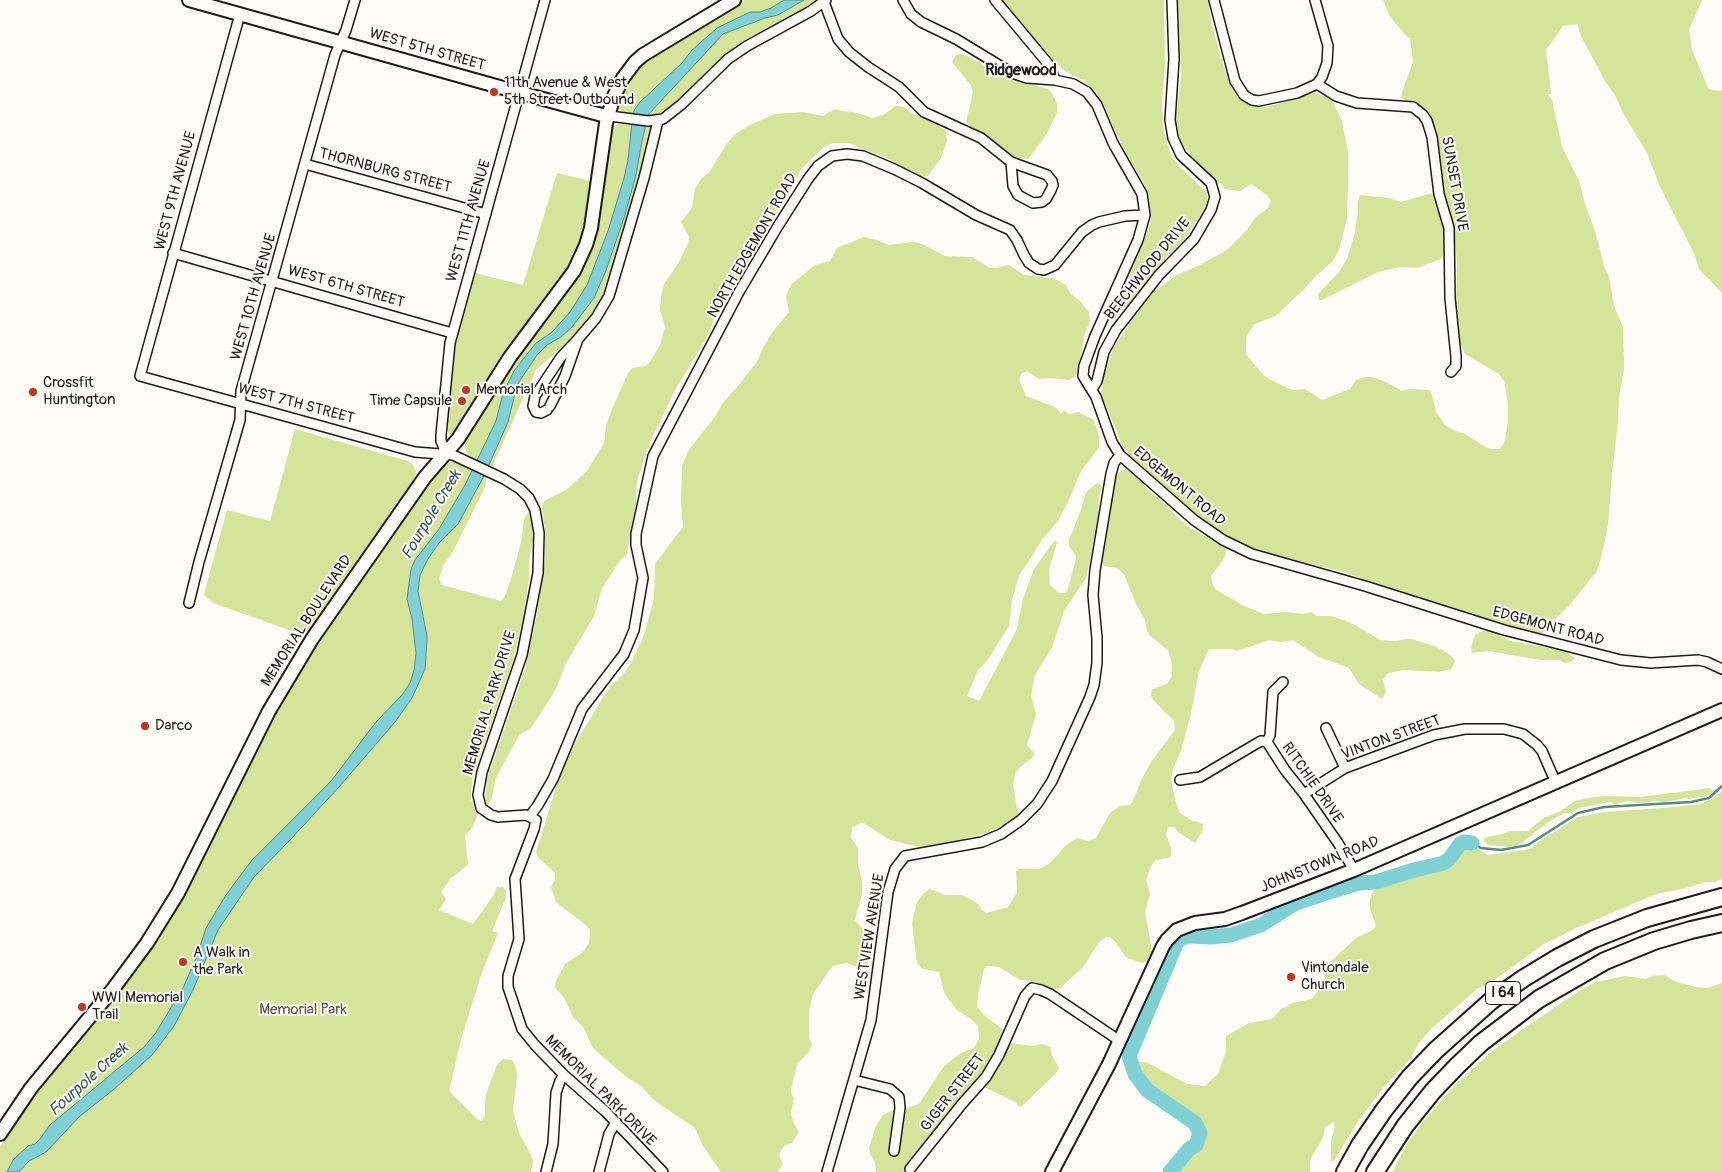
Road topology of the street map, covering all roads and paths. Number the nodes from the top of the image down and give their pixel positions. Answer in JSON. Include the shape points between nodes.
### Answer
{"nodes":[{"id":1,"x":188,"y":0,"type":"edge"},
{"id":2,"x":355,"y":0,"type":"edge"},
{"id":3,"x":545,"y":0,"type":"edge"},
{"id":4,"x":734,"y":0,"type":"edge"},
{"id":5,"x":903,"y":0,"type":"edge"},
{"id":6,"x":994,"y":0,"type":"edge"},
{"id":7,"x":1172,"y":0,"type":"edge"},
{"id":8,"x":1214,"y":0,"type":"edge"},
{"id":9,"x":1316,"y":0,"type":"edge"},
{"id":10,"x":825,"y":1,"type":"edge"},
{"id":11,"x":240,"y":14,"type":"junction"},
{"id":12,"x":340,"y":42,"type":"junction"},
{"id":13,"x":1055,"y":80,"type":"junction"},
{"id":14,"x":1318,"y":84,"type":"junction"},
{"id":15,"x":520,"y":93,"type":"junction"},
{"id":16,"x":605,"y":116,"type":"junction"},
{"id":17,"x":658,"y":120,"type":"junction"},
{"id":18,"x":1011,"y":162,"type":"junction"},
{"id":19,"x":305,"y":164,"type":"junction"},
{"id":20,"x":486,"y":214,"type":"junction"},
{"id":21,"x":1144,"y":215,"type":"junction"},
{"id":22,"x":173,"y":253,"type":"junction"},
{"id":23,"x":272,"y":281,"type":"junction"},
{"id":24,"x":452,"y":333,"type":"junction"},
{"id":25,"x":578,"y":339,"type":"junction"},
{"id":26,"x":1451,"y":372,"type":"dead end"},
{"id":27,"x":140,"y":376,"type":"joint"},
{"id":28,"x":1092,"y":389,"type":"junction"},
{"id":29,"x":240,"y":404,"type":"junction"},
{"id":30,"x":446,"y":453,"type":"junction"},
{"id":31,"x":1120,"y":455,"type":"junction"},
{"id":32,"x":189,"y":604,"type":"dead end"},
{"id":33,"x":1722,"y":669,"type":"edge"},
{"id":34,"x":1283,"y":682,"type":"dead end"},
{"id":35,"x":1722,"y":710,"type":"edge"},
{"id":36,"x":1326,"y":728,"type":"dead end"},
{"id":37,"x":1267,"y":742,"type":"junction"},
{"id":38,"x":1345,"y":768,"type":"junction"},
{"id":39,"x":1180,"y":780,"type":"dead end"},
{"id":40,"x":1556,"y":783,"type":"junction"},
{"id":41,"x":1304,"y":794,"type":"junction"},
{"id":42,"x":530,"y":816,"type":"junction"},
{"id":43,"x":1354,"y":870,"type":"junction"},
{"id":44,"x":1722,"y":897,"type":"edge"},
{"id":45,"x":1722,"y":923,"type":"edge"},
{"id":46,"x":1120,"y":1041,"type":"junction"},
{"id":47,"x":564,"y":1075,"type":"junction"},
{"id":48,"x":854,"y":1080,"type":"junction"},
{"id":49,"x":616,"y":1122,"type":"junction"},
{"id":50,"x":0,"y":1134,"type":"edge"},
{"id":51,"x":894,"y":1151,"type":"dead end"},
{"id":52,"x":910,"y":1169,"type":"dead end"},
{"id":53,"x":546,"y":1172,"type":"edge"},
{"id":54,"x":599,"y":1172,"type":"edge"},
{"id":55,"x":662,"y":1172,"type":"edge"},
{"id":56,"x":827,"y":1172,"type":"edge"},
{"id":57,"x":1052,"y":1172,"type":"edge"},
{"id":58,"x":1345,"y":1172,"type":"edge"},
{"id":59,"x":1375,"y":1172,"type":"edge"}],
"edges":[{"from":1,"to":11,"type":"street","name":"WEST 5TH STREET"},
{"from":2,"to":12,"type":"street","name":"WEST 10TH AVENUE"},
{"from":3,"to":15,"type":"street","name":"WEST 11TH AVENUE"},
{"from":4,"to":16,"type":"street","name":"MEMORIAL BOULEVARD","via":[[635,62],[620,83]]},
{"from":5,"to":13,"type":"street","name":"EDGEMONT ROAD","via":[[910,14],[921,22],[1012,73],[1035,80]]},
{"from":6,"to":13,"type":"street","via":[[1050,66]]},
{"from":7,"to":28,"type":"street","name":"BEECHWOOD DRIVE","via":[[1174,59],[1170,120],[1173,138],[1185,159],[1211,183],[1215,197],[1194,239],[1158,276],[1116,330],[1104,352],[1097,382]]},
{"from":8,"to":14,"type":"street","via":[[1235,82],[1244,94],[1252,100],[1271,100]]},
{"from":9,"to":14,"type":"street","via":[[1328,52],[1326,70]]},
{"from":10,"to":17,"type":"street","via":[[728,59],[673,112]]},
{"from":10,"to":18,"type":"street","via":[[838,39],[849,52],[894,84],[924,112],[981,138]]},
{"from":11,"to":12,"type":"street","name":"WEST 5TH STREET"},
{"from":11,"to":22,"type":"street","name":"WEST 9TH AVENUE"},
{"from":12,"to":15,"type":"street","name":"WEST 5TH STREET"},
{"from":12,"to":19,"type":"street","name":"WEST 10TH AVENUE"},
{"from":13,"to":21,"type":"street","name":"EDGEMONT ROAD","via":[[1080,87],[1092,98],[1142,194]]},
{"from":14,"to":26,"type":"street","name":"SUNSET DRIVE","via":[[1336,96],[1358,103],[1413,107],[1427,121],[1439,194],[1449,228],[1450,298],[1456,357],[1456,366]]},
{"from":15,"to":16,"type":"street","name":"WEST 5TH STREET"},
{"from":15,"to":20,"type":"street","name":"WEST 11TH AVENUE"},
{"from":16,"to":17,"type":"street","name":"WEST 5TH STREET"},
{"from":16,"to":30,"type":"street","name":"MEMORIAL BOULEVARD","via":[[595,210],[581,258]]},
{"from":17,"to":25,"type":"street","via":[[609,296]]},
{"from":18,"to":18,"type":"street","via":[[1013,186],[1018,196],[1033,203],[1046,199],[1053,185],[1050,178]]},
{"from":19,"to":20,"type":"street","name":"THORNBURG STREET"},
{"from":19,"to":23,"type":"street","name":"WEST 10TH AVENUE"},
{"from":20,"to":24,"type":"street","name":"WEST 11TH AVENUE"},
{"from":21,"to":28,"type":"street","name":"EDGEMONT ROAD","via":[[1138,240],[1084,366],[1083,376]]},
{"from":21,"to":42,"type":"street","name":"NORTH EDGEMONT ROAD","via":[[1125,216],[1092,225],[1082,232],[1055,265],[1038,269],[1029,262],[1010,230],[962,208],[911,177],[854,154],[838,154],[825,160],[808,179],[754,266],[665,431],[650,467],[636,534],[643,578],[631,638],[620,660],[582,709],[553,779]]},
{"from":22,"to":23,"type":"street","name":"WEST 6TH STREET"},
{"from":22,"to":27,"type":"street","name":"WEST 9TH AVENUE"},
{"from":23,"to":24,"type":"street","name":"WEST 6TH STREET"},
{"from":23,"to":29,"type":"street","name":"WEST 10TH AVENUE"},
{"from":24,"to":30,"type":"street","name":"WEST 11TH AVENUE","via":[[441,441]]},
{"from":25,"to":25,"type":"street","via":[[549,408],[536,412],[533,406],[535,396],[561,357]]},
{"from":27,"to":29,"type":"street","name":"WEST 7TH STREET"},
{"from":28,"to":31,"type":"street","name":"EDGEMONT ROAD","via":[[1111,441]]},
{"from":29,"to":30,"type":"street","name":"WEST 7TH STREET","via":[[415,452]]},
{"from":29,"to":32,"type":"street","name":"WEST 10TH AVENUE","via":[[240,420]]},
{"from":30,"to":42,"type":"street","name":"MEMORIAL PARK DRIVE","via":[[514,485],[529,498],[537,520],[538,573],[522,655],[482,772],[478,795],[481,808],[491,815]]},
{"from":30,"to":50,"type":"street","name":"MEMORIAL BOULEVARD","via":[[330,612],[286,680],[185,879],[147,943],[32,1088]]},
{"from":31,"to":33,"type":"street","name":"EDGEMONT ROAD","via":[[1194,520],[1247,552],[1601,656],[1651,663],[1698,660]]},
{"from":31,"to":48,"type":"street","name":"WESTVIEW AVENUE","via":[[1111,474],[1095,570],[1093,595],[1097,663],[1090,697],[1052,780],[1037,804],[1021,820],[982,842],[906,856],[895,869],[888,892],[871,1020]]},
{"from":34,"to":37,"type":"street","name":"RITCHIE DRIVE","via":[[1273,692]]},
{"from":35,"to":40,"type":"street","name":"JOHNSTOWN ROAD"},
{"from":36,"to":38,"type":"street"},
{"from":37,"to":39,"type":"street","via":[[1261,741],[1200,777]]},
{"from":37,"to":41,"type":"street","name":"RITCHIE DRIVE"},
{"from":38,"to":40,"type":"street","name":"VINTON STREET","via":[[1448,731],[1504,729],[1523,734],[1537,745]]},
{"from":38,"to":41,"type":"street","name":"VINTON STREET"},
{"from":40,"to":43,"type":"street","name":"JOHNSTOWN ROAD"},
{"from":41,"to":43,"type":"street","name":"RITCHIE DRIVE"},
{"from":42,"to":47,"type":"street","name":"MEMORIAL PARK DRIVE","via":[[536,820],[536,825],[515,879],[519,939],[507,982],[522,1030]]},
{"from":43,"to":46,"type":"street","name":"JOHNSTOWN ROAD","via":[[1242,914],[1177,930],[1163,946]]},
{"from":44,"to":58,"type":"highway","number":"I 64","via":[[1647,918],[1594,939],[1557,958],[1497,997],[1462,1025],[1410,1077],[1384,1110]]},
{"from":45,"to":59,"type":"highway","number":"I 64","via":[[1654,941],[1605,962],[1516,1015],[1481,1043],[1433,1091]]},
{"from":46,"to":52,"type":"street","name":"GIGER STREET","via":[[1050,994],[1032,988],[1025,996],[1000,1055],[986,1076]]},
{"from":46,"to":57,"type":"street","name":"JOHNSTOWN ROAD"},
{"from":47,"to":49,"type":"street","name":"MEMORIAL PARK DRIVE"},
{"from":47,"to":53,"type":"street","via":[[554,1102],[553,1144]]},
{"from":48,"to":51,"type":"street","via":[[890,1089],[898,1097],[900,1108]]},
{"from":48,"to":56,"type":"street","name":"WESTVIEW AVENUE"},
{"from":49,"to":54,"type":"street","via":[[609,1134]]},
{"from":49,"to":55,"type":"street","name":"MEMORIAL PARK DRIVE"}]}
